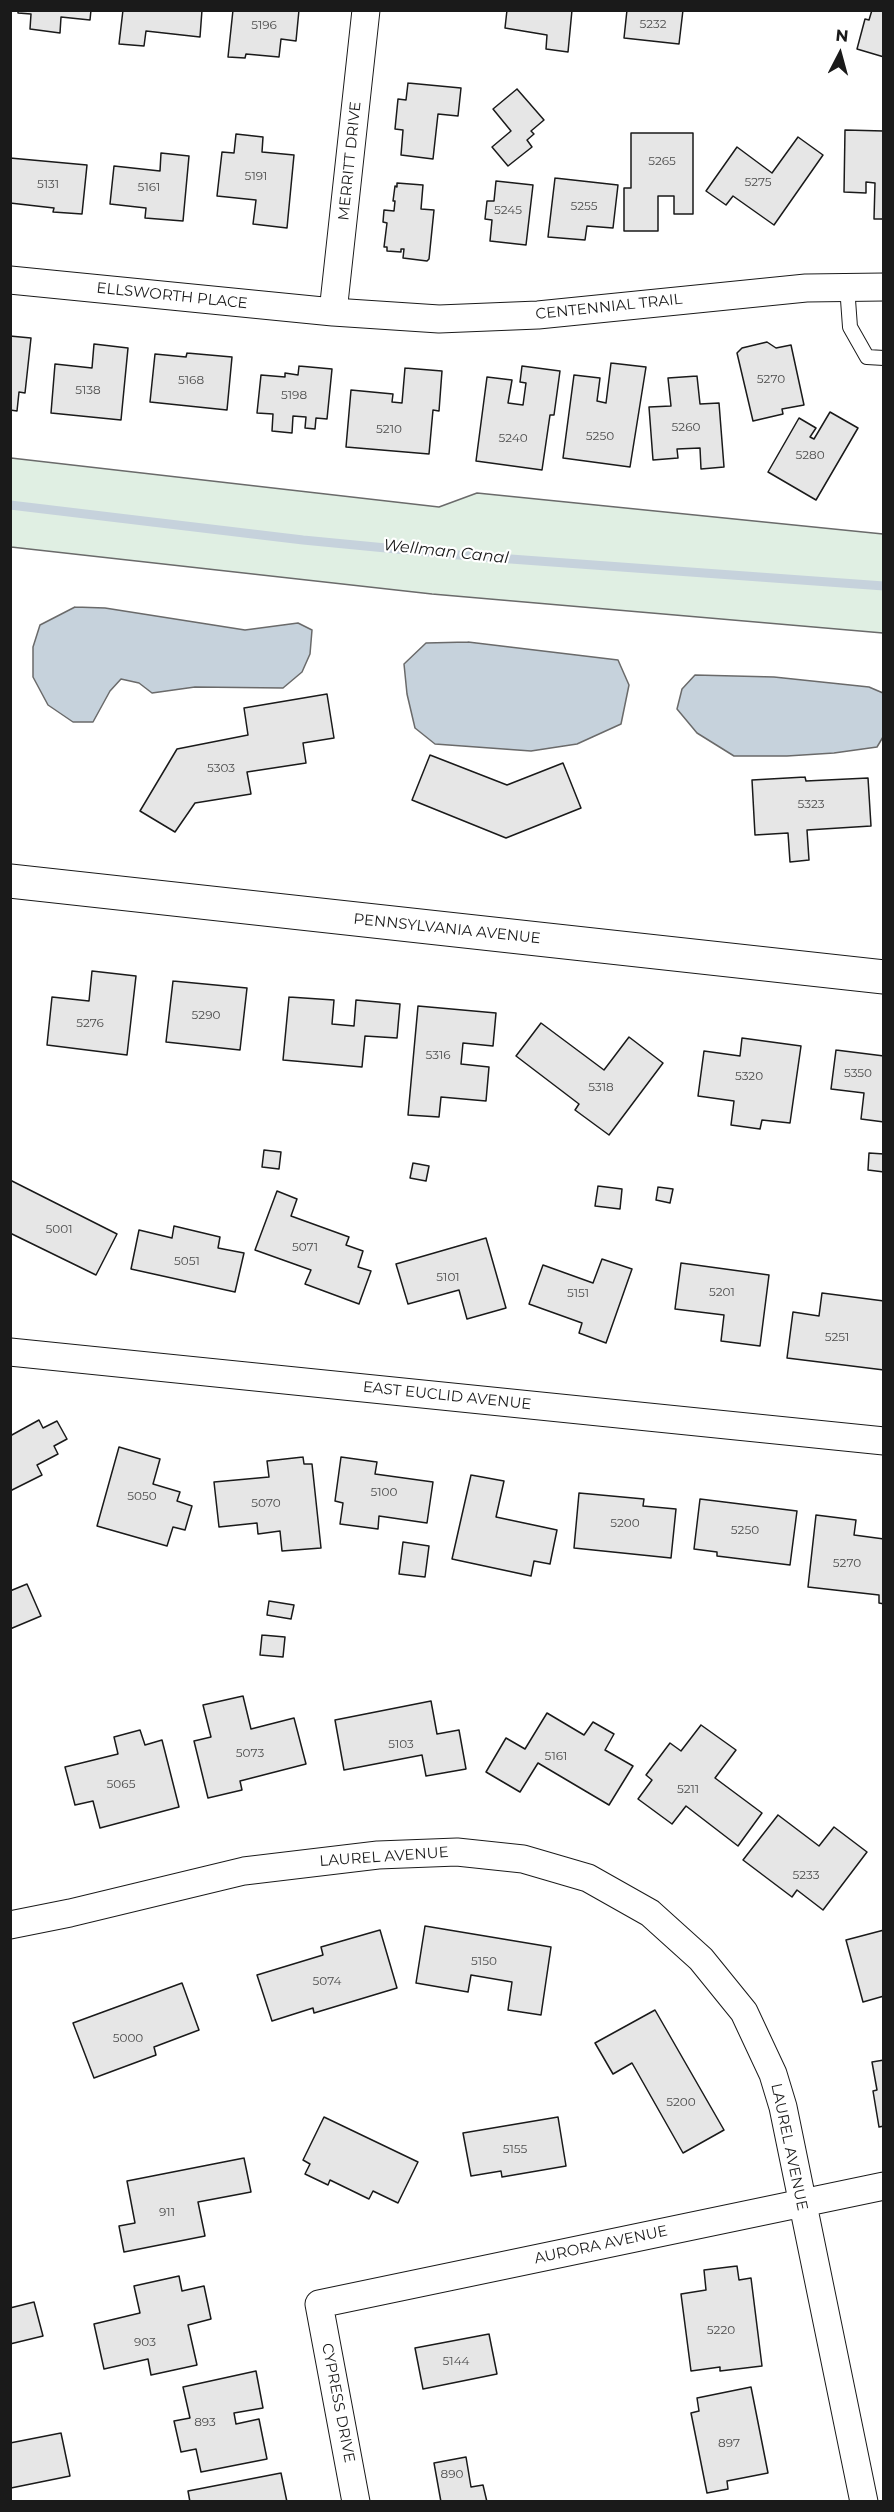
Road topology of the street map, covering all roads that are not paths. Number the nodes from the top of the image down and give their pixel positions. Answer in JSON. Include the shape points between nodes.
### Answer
{"nodes":[{"id":1,"x":366,"y":10,"type":"edge"},
{"id":2,"x":10,"y":280,"type":"edge"},
{"id":3,"x":847,"y":286,"type":"junction"},
{"id":4,"x":884,"y":287,"type":"edge"},
{"id":5,"x":333,"y":312,"type":"junction"},
{"id":6,"x":884,"y":358,"type":"edge"},
{"id":7,"x":10,"y":881,"type":"edge"},
{"id":8,"x":884,"y":977,"type":"edge"},
{"id":9,"x":10,"y":1352,"type":"edge"},
{"id":10,"x":884,"y":1441,"type":"edge"},
{"id":11,"x":10,"y":1925,"type":"edge"},
{"id":12,"x":884,"y":2186,"type":"edge"},
{"id":13,"x":802,"y":2203,"type":"junction"},
{"id":14,"x":319,"y":2304,"type":"joint"},
{"id":15,"x":356,"y":2502,"type":"edge"},
{"id":16,"x":864,"y":2502,"type":"edge"}],
"edges":[{"from":1,"to":5,"type":"street","name":"MERRITT DRIVE"},
{"from":2,"to":5,"type":"street","name":"ELLSWORTH PLACE"},
{"from":3,"to":4,"type":"street","name":"CENTENNIAL TRAIL"},
{"from":3,"to":5,"type":"street","name":"CENTENNIAL TRAIL","via":[[538,315],[439,320]]},
{"from":3,"to":6,"type":"lane","via":[[850,327],[867,357]]},
{"from":7,"to":8,"type":"street","name":"PENNSYLVANIA AVENUE"},
{"from":9,"to":10,"type":"street","name":"EAST EUCLID AVENUE"},
{"from":11,"to":13,"type":"street","name":"LAUREL AVENUE","via":[[244,1871],[378,1855],[457,1852],[523,1859],[588,1878],[650,1913],[701,1959],[744,2013],[773,2074]]},
{"from":12,"to":13,"type":"street","name":"AURORA AVENUE"},
{"from":13,"to":14,"type":"street","name":"AURORA AVENUE"},
{"from":13,"to":16,"type":"street","name":"LAUREL AVENUE"},
{"from":14,"to":15,"type":"street","name":"CYPRESS DRIVE"}]}
